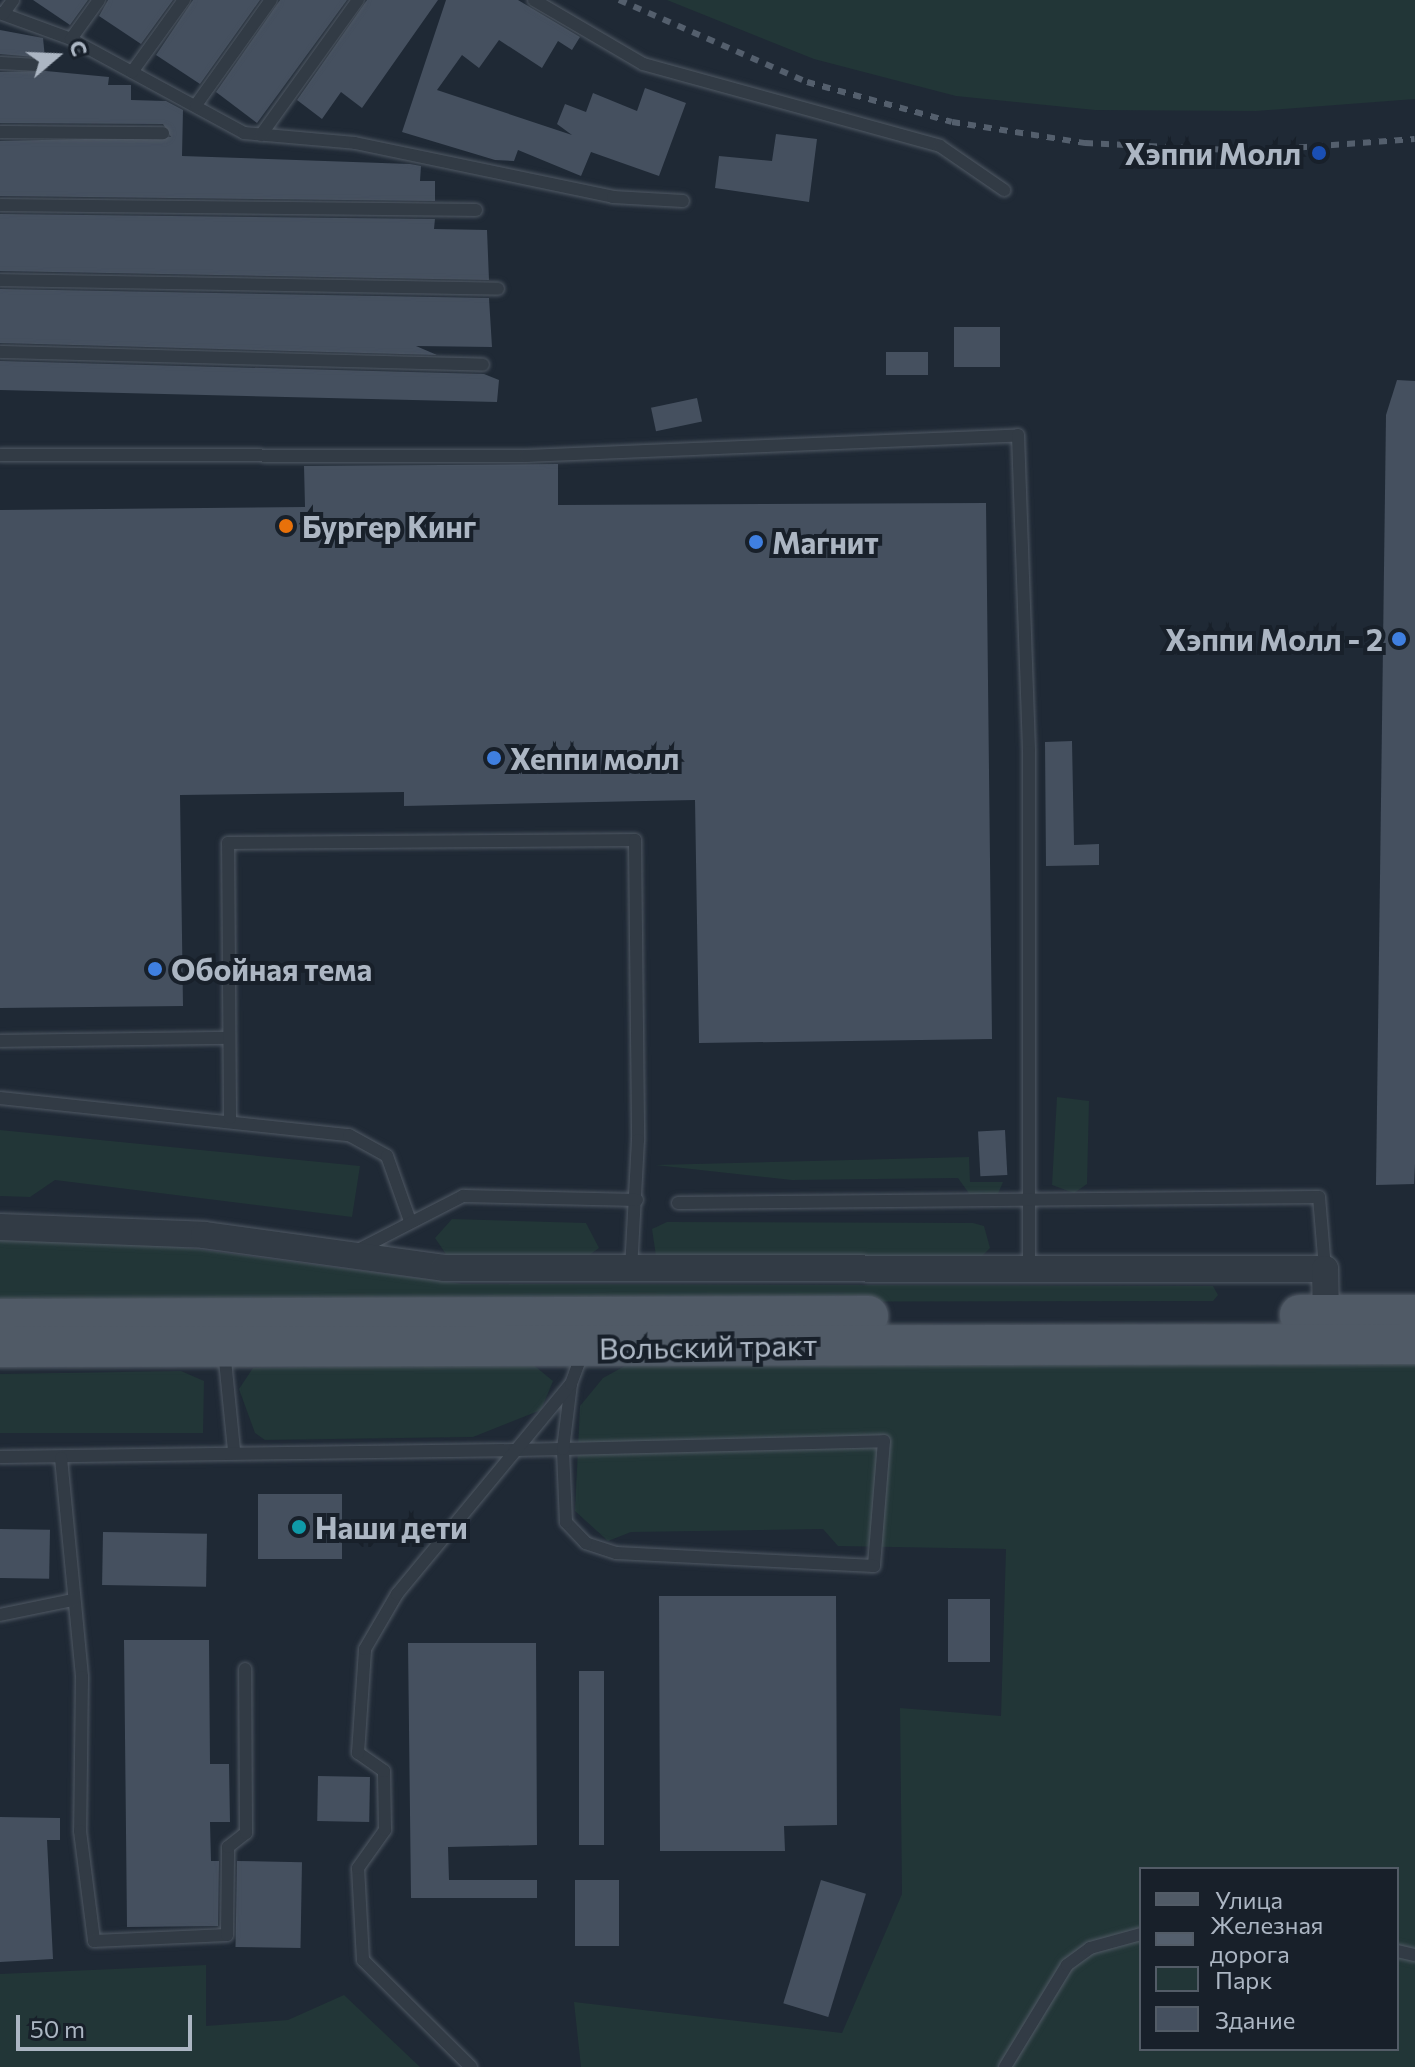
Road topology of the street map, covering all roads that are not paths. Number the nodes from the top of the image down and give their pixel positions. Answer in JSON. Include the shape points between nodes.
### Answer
{"nodes":[{"id":1,"x":13,"y":0,"type":"edge"},
{"id":2,"x":99,"y":0,"type":"edge"},
{"id":3,"x":184,"y":0,"type":"edge"},
{"id":4,"x":271,"y":0,"type":"edge"},
{"id":5,"x":358,"y":0,"type":"edge"},
{"id":6,"x":534,"y":0,"type":"edge"},
{"id":7,"x":2,"y":14,"type":"edge"},
{"id":8,"x":71,"y":39,"type":"junction"},
{"id":9,"x":0,"y":63,"type":"edge"},
{"id":10,"x":39,"y":65,"type":"dead end"},
{"id":11,"x":132,"y":72,"type":"junction"},
{"id":12,"x":196,"y":105,"type":"junction"},
{"id":13,"x":0,"y":132,"type":"edge"},
{"id":14,"x":163,"y":133,"type":"dead end"},
{"id":15,"x":261,"y":135,"type":"junction"},
{"id":16,"x":1004,"y":190,"type":"dead end"},
{"id":17,"x":683,"y":201,"type":"dead end"},
{"id":18,"x":0,"y":205,"type":"edge"},
{"id":19,"x":476,"y":210,"type":"dead end"},
{"id":20,"x":0,"y":280,"type":"edge"},
{"id":21,"x":498,"y":289,"type":"dead end"},
{"id":22,"x":0,"y":352,"type":"edge"},
{"id":23,"x":483,"y":365,"type":"dead end"},
{"id":24,"x":0,"y":455,"type":"edge"},
{"id":25,"x":228,"y":1038,"type":"junction"},
{"id":26,"x":0,"y":1041,"type":"edge"},
{"id":27,"x":0,"y":1098,"type":"edge"},
{"id":28,"x":230,"y":1118,"type":"junction"},
{"id":29,"x":637,"y":1200,"type":"junction"},
{"id":30,"x":678,"y":1203,"type":"dead end"},
{"id":31,"x":1031,"y":1204,"type":"junction"},
{"id":32,"x":409,"y":1218,"type":"junction"},
{"id":33,"x":0,"y":1227,"type":"edge"},
{"id":34,"x":354,"y":1252,"type":"junction"},
{"id":35,"x":1325,"y":1269,"type":"junction"},
{"id":36,"x":631,"y":1270,"type":"junction"},
{"id":37,"x":1029,"y":1270,"type":"junction"},
{"id":38,"x":1326,"y":1315,"type":"junction"},
{"id":39,"x":1415,"y":1315,"type":"edge"},
{"id":40,"x":0,"y":1319,"type":"edge"},
{"id":41,"x":1415,"y":1344,"type":"edge"},
{"id":42,"x":223,"y":1345,"type":"junction"},
{"id":43,"x":0,"y":1347,"type":"edge"},
{"id":44,"x":578,"y":1366,"type":"junction"},
{"id":45,"x":563,"y":1449,"type":"junction"},
{"id":46,"x":514,"y":1450,"type":"junction"},
{"id":47,"x":234,"y":1451,"type":"junction"},
{"id":48,"x":0,"y":1457,"type":"edge"},
{"id":49,"x":61,"y":1458,"type":"junction"},
{"id":50,"x":73,"y":1600,"type":"junction"},
{"id":51,"x":0,"y":1615,"type":"edge"},
{"id":52,"x":245,"y":1669,"type":"dead end"},
{"id":53,"x":1139,"y":1935,"type":"edge"},
{"id":54,"x":471,"y":2067,"type":"edge"},
{"id":55,"x":1005,"y":2067,"type":"edge"}],
"edges":[{"from":1,"to":7,"type":"lane"},
{"from":2,"to":8,"type":"lane"},
{"from":3,"to":11,"type":"lane"},
{"from":4,"to":12,"type":"lane"},
{"from":5,"to":15,"type":"lane"},
{"from":6,"to":16,"type":"lane","via":[[643,64],[940,146]]},
{"from":7,"to":8,"type":"lane"},
{"from":8,"to":11,"type":"lane"},
{"from":9,"to":10,"type":"lane"},
{"from":11,"to":12,"type":"lane"},
{"from":12,"to":15,"type":"lane"},
{"from":13,"to":14,"type":"lane"},
{"from":15,"to":17,"type":"lane","via":[[355,143],[613,197]]},
{"from":18,"to":19,"type":"lane"},
{"from":20,"to":21,"type":"lane"},
{"from":22,"to":23,"type":"lane"},
{"from":24,"to":31,"type":"lane","via":[[526,456],[1018,435]]},
{"from":25,"to":26,"type":"lane"},
{"from":25,"to":28,"type":"lane"},
{"from":25,"to":29,"type":"lane","via":[[228,843],[635,840]]},
{"from":27,"to":28,"type":"lane"},
{"from":28,"to":32,"type":"lane","via":[[349,1135],[387,1156]]},
{"from":29,"to":32,"type":"lane","via":[[463,1196]]},
{"from":29,"to":36,"type":"lane"},
{"from":30,"to":31,"type":"lane"},
{"from":31,"to":35,"type":"lane","via":[[1319,1197]]},
{"from":31,"to":37,"type":"lane"},
{"from":32,"to":34,"type":"lane"},
{"from":33,"to":34,"type":"street","via":[[204,1235]]},
{"from":34,"to":36,"type":"street","via":[[444,1268]]},
{"from":35,"to":37,"type":"street"},
{"from":35,"to":38,"type":"street"},
{"from":36,"to":37,"type":"street"},
{"from":38,"to":39,"type":"main road","name":"Вольский тракт"},
{"from":38,"to":40,"type":"main road","name":"Вольский тракт"},
{"from":41,"to":44,"type":"main road","name":"Вольский тракт"},
{"from":42,"to":43,"type":"main road","name":"Вольский тракт"},
{"from":42,"to":44,"type":"main road","name":"Вольский тракт"},
{"from":42,"to":47,"type":"lane"},
{"from":44,"to":45,"type":"lane"},
{"from":44,"to":46,"type":"lane"},
{"from":45,"to":45,"type":"lane","via":[[884,1441],[874,1566],[616,1553],[586,1543],[566,1522]]},
{"from":45,"to":46,"type":"lane"},
{"from":46,"to":47,"type":"lane"},
{"from":46,"to":54,"type":"lane","via":[[397,1594],[365,1649],[358,1753],[384,1771],[385,1830],[358,1868],[363,1960]]},
{"from":47,"to":49,"type":"lane"},
{"from":48,"to":49,"type":"lane"},
{"from":49,"to":50,"type":"lane"},
{"from":50,"to":51,"type":"lane"},
{"from":50,"to":52,"type":"lane","via":[[82,1677],[80,1831],[94,1941],[227,1935],[228,1847],[246,1833]]},
{"from":53,"to":55,"type":"lane","via":[[1090,1948],[1067,1965]]}]}
